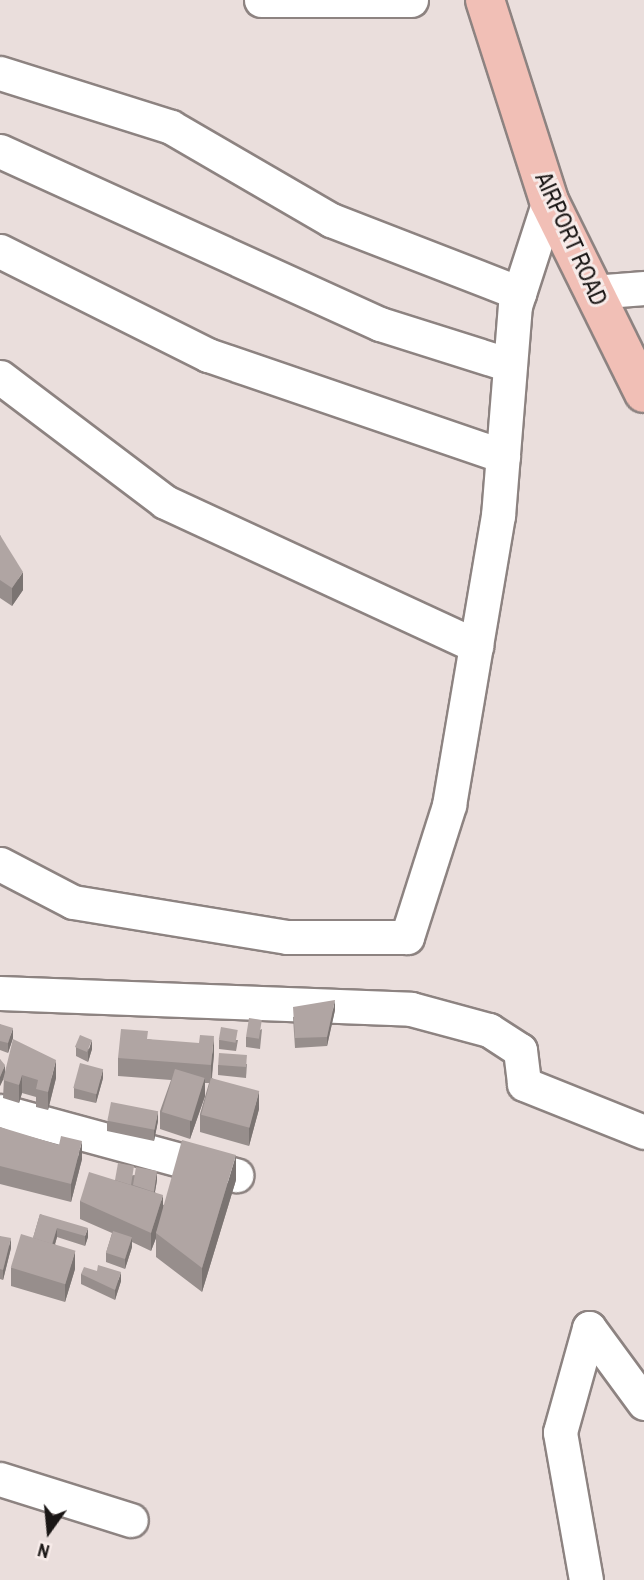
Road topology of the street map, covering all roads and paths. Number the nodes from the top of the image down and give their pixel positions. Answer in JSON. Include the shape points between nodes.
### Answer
{"nodes":[{"id":1,"x":261,"y":0,"type":"edge"},
{"id":2,"x":411,"y":0,"type":"edge"},
{"id":3,"x":485,"y":0,"type":"edge"},
{"id":4,"x":0,"y":73,"type":"edge"},
{"id":5,"x":0,"y":151,"type":"edge"},
{"id":6,"x":549,"y":201,"type":"junction"},
{"id":7,"x":0,"y":251,"type":"edge"},
{"id":8,"x":644,"y":288,"type":"edge"},
{"id":9,"x":593,"y":292,"type":"junction"},
{"id":10,"x":519,"y":293,"type":"junction"},
{"id":11,"x":510,"y":365,"type":"junction"},
{"id":12,"x":0,"y":377,"type":"edge"},
{"id":13,"x":644,"y":393,"type":"edge"},
{"id":14,"x":503,"y":456,"type":"junction"},
{"id":15,"x":476,"y":646,"type":"junction"},
{"id":16,"x":0,"y":864,"type":"edge"},
{"id":17,"x":0,"y":993,"type":"edge"},
{"id":18,"x":0,"y":1111,"type":"edge"},
{"id":19,"x":644,"y":1132,"type":"edge"},
{"id":20,"x":236,"y":1175,"type":"edge"},
{"id":21,"x":644,"y":1403,"type":"edge"},
{"id":22,"x":0,"y":1479,"type":"edge"},
{"id":23,"x":131,"y":1520,"type":"dead end"},
{"id":24,"x":586,"y":1580,"type":"edge"}],
"edges":[{"from":1,"to":2,"type":"street"},
{"from":3,"to":6,"type":"main road","name":"AIRPORT ROAD"},
{"from":4,"to":10,"type":"street","via":[[171,127],[331,220]]},
{"from":5,"to":11,"type":"street","via":[[380,324]]},
{"from":6,"to":9,"type":"main road","name":"AIRPORT ROAD"},
{"from":6,"to":10,"type":"street"},
{"from":7,"to":14,"type":"street","via":[[208,355]]},
{"from":8,"to":9,"type":"street"},
{"from":9,"to":13,"type":"main road","name":"AIRPORT ROAD"},
{"from":10,"to":11,"type":"street"},
{"from":11,"to":14,"type":"street"},
{"from":12,"to":15,"type":"street","via":[[165,502]]},
{"from":14,"to":15,"type":"street"},
{"from":15,"to":16,"type":"street","via":[[449,805],[407,937],[287,937],[73,901]]},
{"from":17,"to":19,"type":"street","via":[[411,1009],[489,1030],[520,1050],[524,1084]]},
{"from":18,"to":20,"type":"street"},
{"from":21,"to":24,"type":"street","via":[[589,1328],[560,1433]]},
{"from":22,"to":23,"type":"street"}]}
